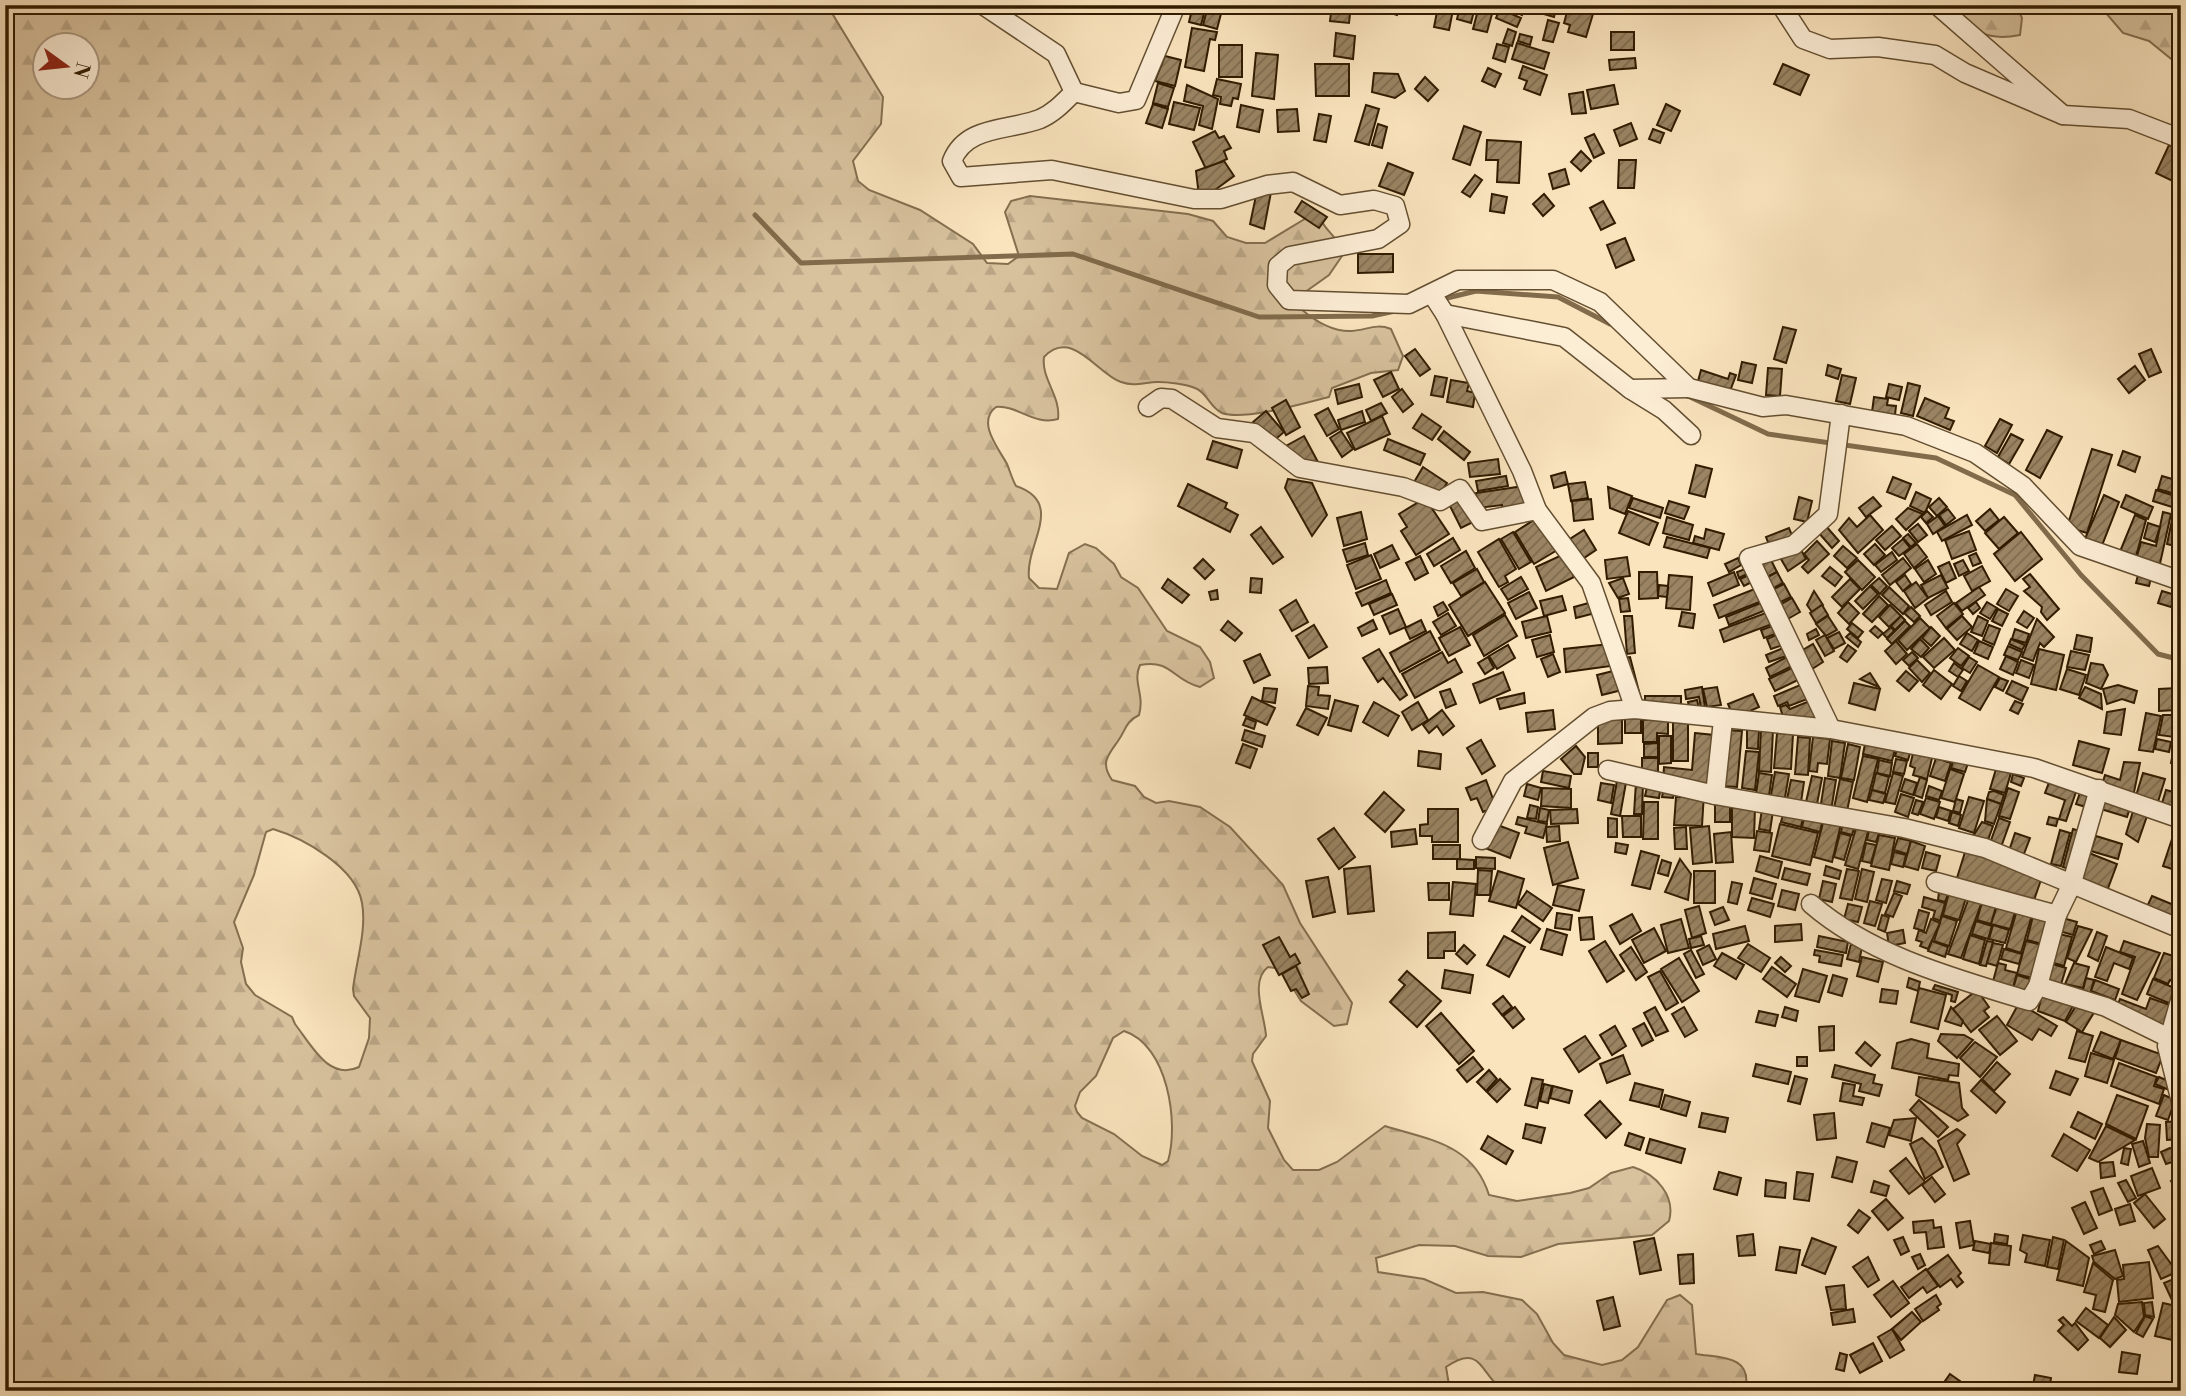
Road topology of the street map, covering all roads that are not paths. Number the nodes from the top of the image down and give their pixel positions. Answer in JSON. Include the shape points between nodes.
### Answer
{"nodes":[{"id":1,"x":983,"y":5,"type":"edge"},
{"id":2,"x":1176,"y":5,"type":"edge"},
{"id":3,"x":1781,"y":5,"type":"edge"},
{"id":4,"x":1937,"y":5,"type":"edge"},
{"id":5,"x":1074,"y":92,"type":"junction"},
{"id":6,"x":2063,"y":115,"type":"junction"},
{"id":7,"x":2181,"y":139,"type":"edge"},
{"id":8,"x":1432,"y":294,"type":"junction"},
{"id":9,"x":1445,"y":314,"type":"junction"},
{"id":10,"x":1689,"y":388,"type":"junction"},
{"id":11,"x":1630,"y":389,"type":"junction"},
{"id":12,"x":1148,"y":407,"type":"dead end"},
{"id":13,"x":1841,"y":414,"type":"junction"},
{"id":14,"x":1692,"y":435,"type":"dead end"},
{"id":15,"x":1537,"y":510,"type":"junction"},
{"id":16,"x":2181,"y":581,"type":"edge"},
{"id":17,"x":1635,"y":709,"type":"junction"},
{"id":18,"x":1723,"y":720,"type":"junction"},
{"id":19,"x":1831,"y":729,"type":"junction"},
{"id":20,"x":1608,"y":770,"type":"dead end"},
{"id":21,"x":2099,"y":789,"type":"junction"},
{"id":22,"x":1715,"y":795,"type":"junction"},
{"id":23,"x":2181,"y":819,"type":"edge"},
{"id":24,"x":1482,"y":840,"type":"dead end"},
{"id":25,"x":1936,"y":882,"type":"dead end"},
{"id":26,"x":2071,"y":886,"type":"junction"},
{"id":27,"x":1811,"y":904,"type":"dead end"},
{"id":28,"x":2057,"y":915,"type":"junction"},
{"id":29,"x":2181,"y":929,"type":"edge"},
{"id":30,"x":2038,"y":985,"type":"junction"},
{"id":31,"x":2181,"y":997,"type":"edge"},
{"id":32,"x":2174,"y":1037,"type":"edge"},
{"id":33,"x":2181,"y":1102,"type":"edge"}],
"edges":[{"from":1,"to":5,"type":"street","via":[[1056,54]]},
{"from":2,"to":5,"type":"street","via":[[1136,100],[1119,103]]},
{"from":3,"to":6,"type":"street","via":[[1803,39],[1830,49],[1878,47],[1935,55],[1965,74]]},
{"from":4,"to":6,"type":"street"},
{"from":5,"to":8,"type":"street","via":[[1039,119],[975,136],[958,146],[952,161],[961,177],[1052,170],[1194,199],[1221,199],[1293,182],[1340,205],[1374,200],[1395,206],[1400,225],[1378,239],[1290,256],[1278,266],[1277,285],[1289,300],[1409,304]]},
{"from":6,"to":7,"type":"street","via":[[2129,119]]},
{"from":8,"to":9,"type":"street"},
{"from":8,"to":10,"type":"street","via":[[1458,280],[1553,280],[1600,302]]},
{"from":9,"to":11,"type":"street","via":[[1564,337]]},
{"from":9,"to":15,"type":"street"},
{"from":10,"to":11,"type":"street"},
{"from":10,"to":13,"type":"street","via":[[1763,407],[1786,405]]},
{"from":11,"to":14,"type":"street"},
{"from":12,"to":15,"type":"street","via":[[1161,398],[1172,399],[1217,428],[1254,433],[1300,468],[1403,487],[1440,501],[1460,489],[1482,521]]},
{"from":13,"to":16,"type":"street","via":[[1906,426],[1975,453],[2023,486],[2080,546]]},
{"from":13,"to":19,"type":"street","via":[[1828,514],[1794,545],[1749,558]]},
{"from":15,"to":17,"type":"street","via":[[1591,583]]},
{"from":17,"to":18,"type":"street"},
{"from":17,"to":24,"type":"street","via":[[1594,717],[1514,781]]},
{"from":18,"to":19,"type":"street"},
{"from":18,"to":22,"type":"street"},
{"from":19,"to":21,"type":"street","via":[[2034,768]]},
{"from":20,"to":22,"type":"street"},
{"from":21,"to":23,"type":"street"},
{"from":21,"to":26,"type":"street"},
{"from":22,"to":26,"type":"street","via":[[1904,828],[1985,848],[2045,870]]},
{"from":25,"to":28,"type":"street"},
{"from":26,"to":28,"type":"street"},
{"from":26,"to":29,"type":"street"},
{"from":27,"to":30,"type":"street","via":[[1836,925],[1892,954],[1968,982],[2029,1001]]},
{"from":28,"to":30,"type":"street"},
{"from":30,"to":32,"type":"street","via":[[2106,1007]]},
{"from":31,"to":32,"type":"street"},
{"from":32,"to":33,"type":"street"}]}
